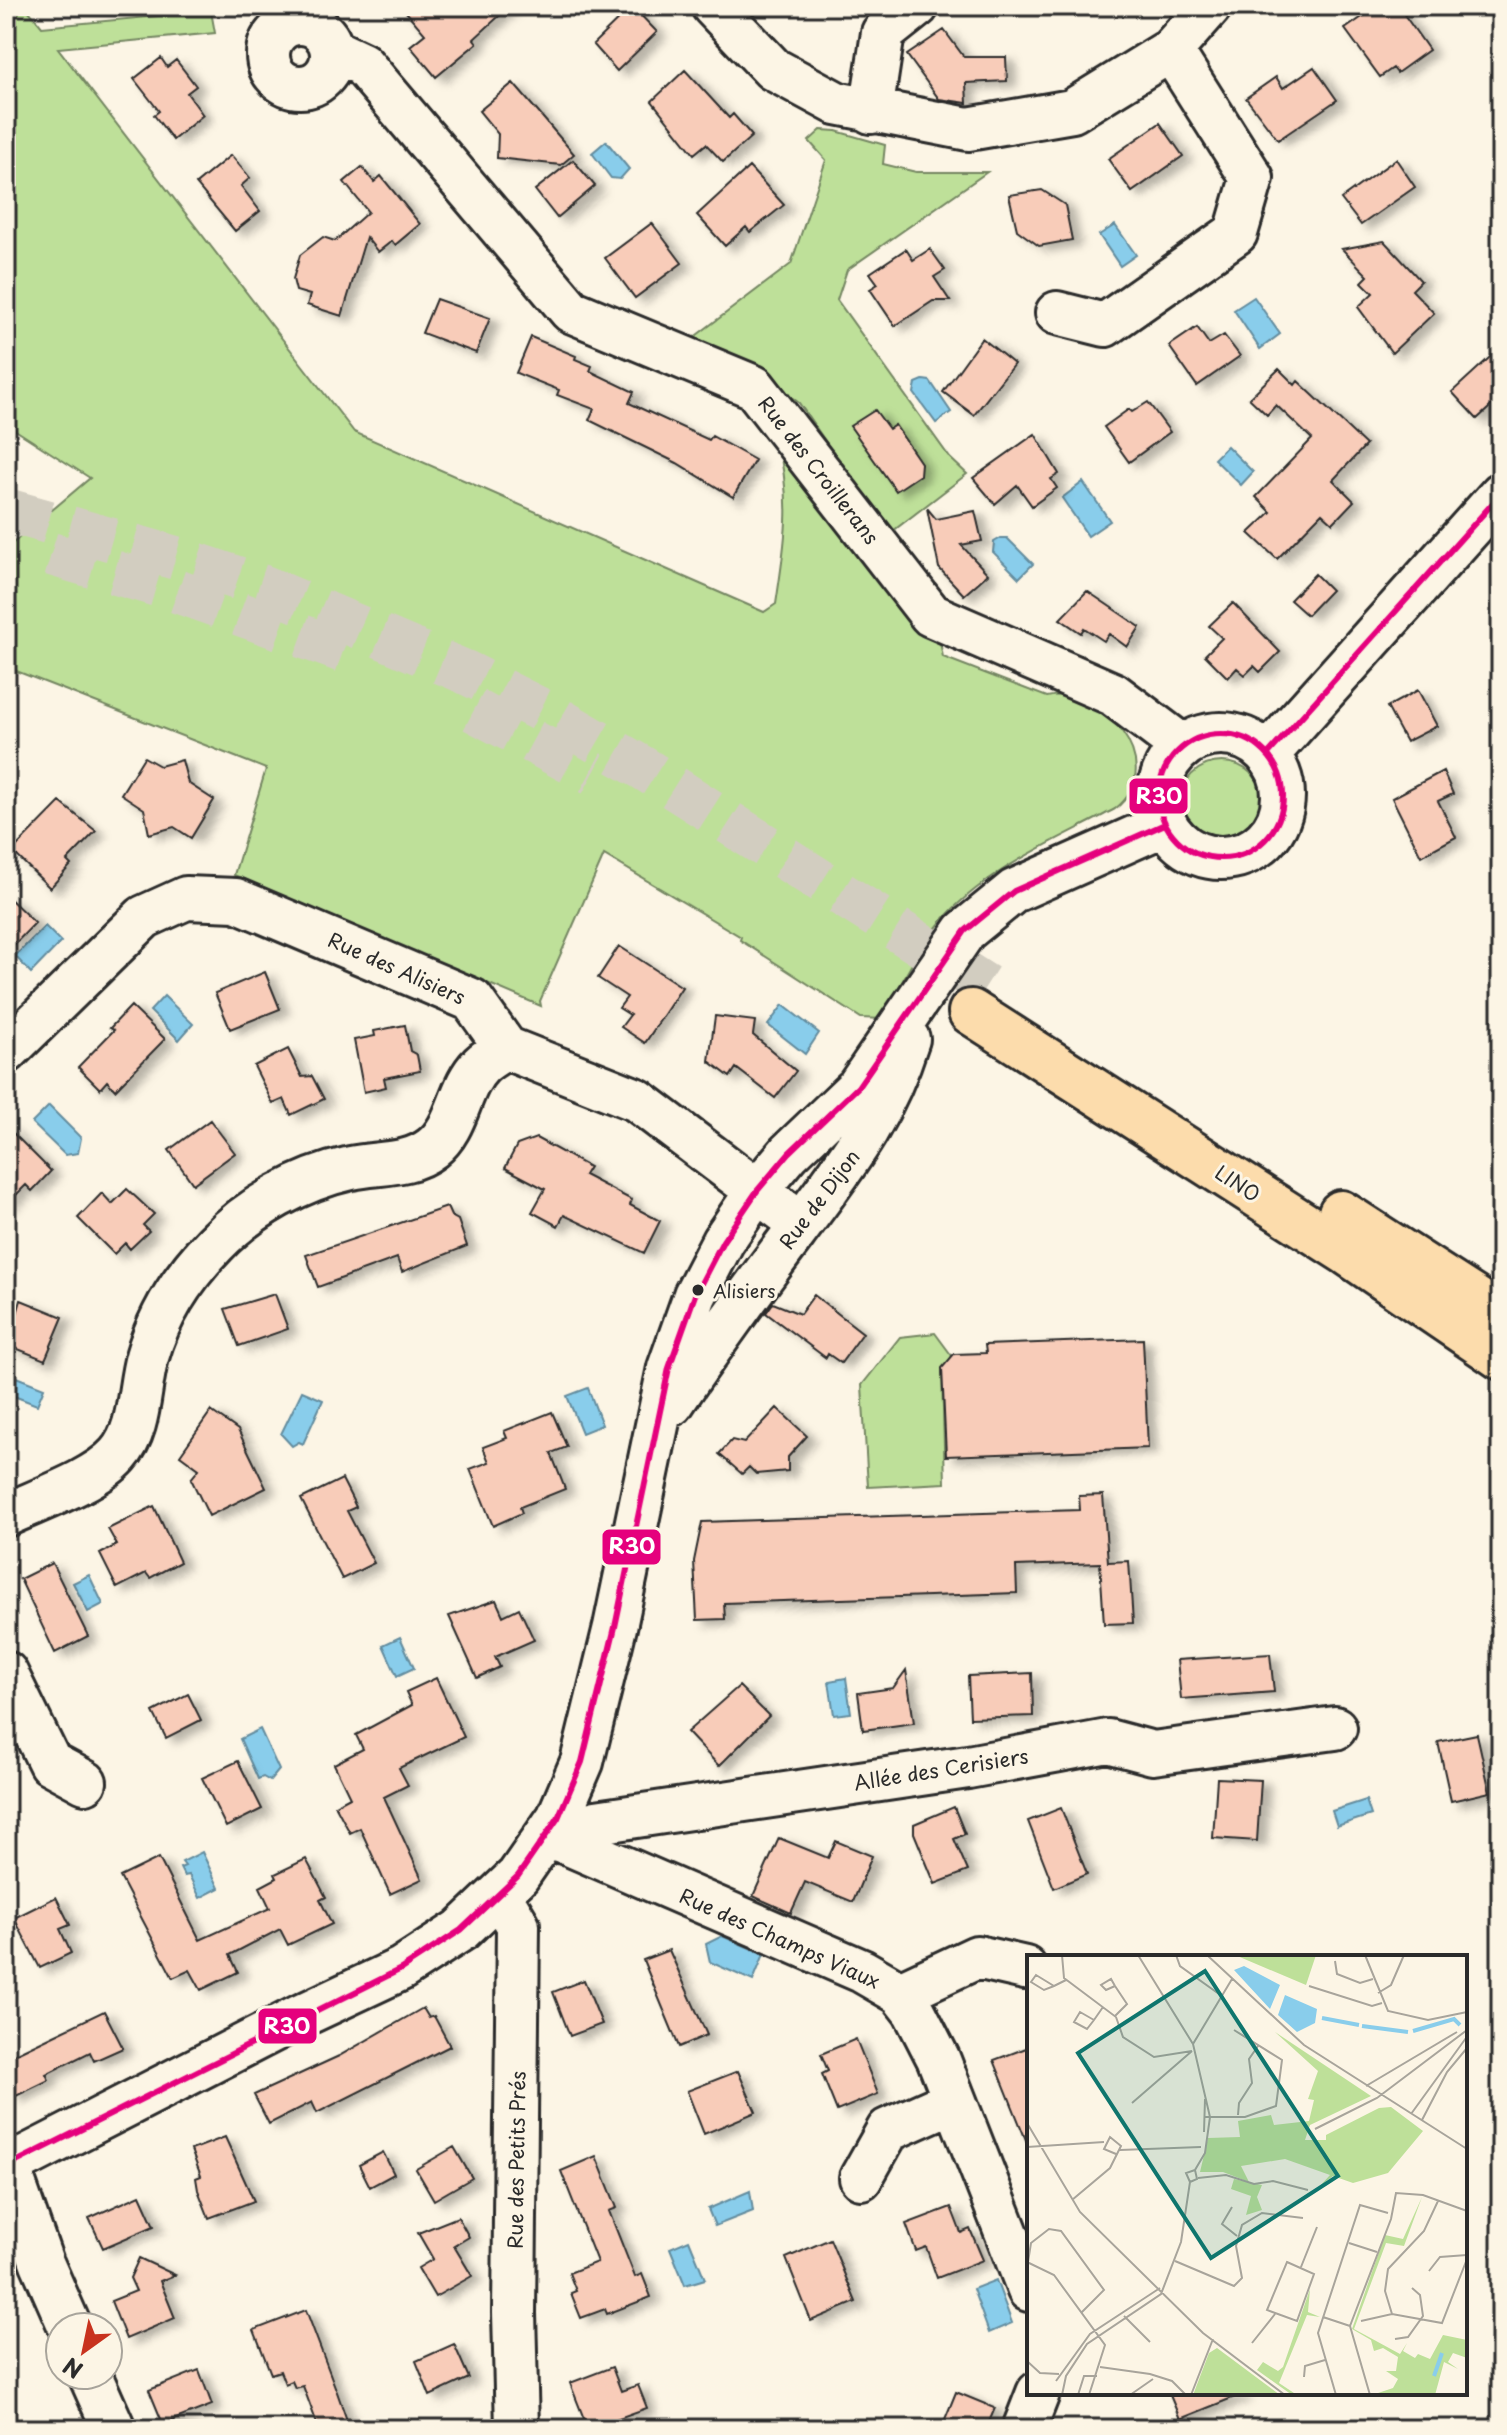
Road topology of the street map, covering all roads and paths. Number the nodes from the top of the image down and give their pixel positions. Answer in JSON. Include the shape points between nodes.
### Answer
{"nodes":[{"id":1,"x":713,"y":6,"type":"edge"},
{"id":2,"x":917,"y":6,"type":"edge"},
{"id":3,"x":1210,"y":6,"type":"edge"},
{"id":4,"x":332,"y":50,"type":"dead end"},
{"id":5,"x":1171,"y":50,"type":"junction"},
{"id":6,"x":871,"y":112,"type":"junction"},
{"id":7,"x":1057,"y":313,"type":"dead end"},
{"id":8,"x":1501,"y":494,"type":"edge"},
{"id":9,"x":1182,"y":746,"type":"junction"},
{"id":10,"x":1268,"y":754,"type":"junction"},
{"id":11,"x":1165,"y":824,"type":"junction"},
{"id":12,"x":921,"y":996,"type":"junction"},
{"id":13,"x":12,"y":1034,"type":"edge"},
{"id":14,"x":506,"y":1048,"type":"junction"},
{"id":15,"x":757,"y":1191,"type":"junction"},
{"id":16,"x":801,"y":1224,"type":"junction"},
{"id":17,"x":1501,"y":1316,"type":"edge"},
{"id":18,"x":1501,"y":1357,"type":"edge"},
{"id":19,"x":659,"y":1425,"type":"junction"},
{"id":20,"x":6,"y":1515,"type":"edge"},
{"id":21,"x":6,"y":1673,"type":"edge"},
{"id":22,"x":1335,"y":1728,"type":"dead end"},
{"id":23,"x":85,"y":1782,"type":"dead end"},
{"id":24,"x":548,"y":1835,"type":"junction"},
{"id":25,"x":500,"y":1895,"type":"junction"},
{"id":26,"x":1025,"y":1968,"type":"dead end"},
{"id":27,"x":900,"y":1993,"type":"junction"},
{"id":28,"x":953,"y":2101,"type":"junction"},
{"id":29,"x":7,"y":2167,"type":"edge"},
{"id":30,"x":861,"y":2178,"type":"dead end"},
{"id":31,"x":1027,"y":2285,"type":"edge"},
{"id":32,"x":64,"y":2311,"type":"edge"},
{"id":33,"x":97,"y":2391,"type":"edge"},
{"id":34,"x":1037,"y":2395,"type":"edge"},
{"id":35,"x":114,"y":2429,"type":"edge"},
{"id":36,"x":517,"y":2429,"type":"edge"},
{"id":37,"x":1024,"y":2429,"type":"edge"}],
"edges":[{"from":1,"to":6,"type":"street","via":[[773,69],[836,103]]},
{"from":2,"to":6,"type":"street","via":[[883,33]]},
{"from":3,"to":5,"type":"street"},
{"from":4,"to":9,"type":"street","name":"Rue des Croillerans","via":[[362,64],[571,311],[754,387],[931,615],[1113,694]]},
{"from":5,"to":6,"type":"street","via":[[1072,111],[968,129]]},
{"from":5,"to":7,"type":"street","via":[[1252,178],[1236,233],[1105,325]]},
{"from":8,"to":10,"type":"street"},
{"from":9,"to":10,"type":"street","via":[[1217,733],[1236,735]]},
{"from":9,"to":11,"type":"street","via":[[1160,782]]},
{"from":10,"to":11,"type":"street","via":[[1284,793],[1282,814],[1257,848],[1227,858],[1195,853]]},
{"from":11,"to":12,"type":"street","name":"Rue de Dijon","via":[[1014,891],[965,931]]},
{"from":12,"to":15,"type":"street","name":"Rue de Dijon","via":[[858,1087]]},
{"from":12,"to":16,"type":"street","name":"Rue de Dijon","via":[[881,1110]]},
{"from":13,"to":14,"type":"street","name":"Rue des Alisiers","via":[[144,917],[178,900],[203,896],[252,905],[461,994],[481,1009]]},
{"from":14,"to":15,"type":"street","via":[[637,1100]]},
{"from":14,"to":20,"type":"street","via":[[481,1065],[450,1128],[433,1148],[410,1160],[351,1168],[303,1184],[226,1233],[180,1287],[156,1330],[122,1450],[106,1465]]},
{"from":15,"to":16,"type":"street"},
{"from":15,"to":19,"type":"street","name":"Rue de Dijon","via":[[695,1295],[669,1368]]},
{"from":16,"to":19,"type":"street","name":"Rue de Dijon"},
{"from":17,"to":18,"type":"highway","name":"LINO","via":[[979,999]]},
{"from":19,"to":24,"type":"street","name":"Rue de Dijon","via":[[582,1762]]},
{"from":21,"to":23,"type":"street","via":[[50,1763]]},
{"from":22,"to":24,"type":"street","name":"Allée des Cerisiers","via":[[1153,1753],[1108,1741],[596,1822]]},
{"from":24,"to":25,"type":"street","name":"Rue de Dijon"},
{"from":24,"to":27,"type":"street","name":"Rue des Champs Viaux","via":[[862,1971]]},
{"from":25,"to":29,"type":"street","name":"Rue de Dijon","via":[[461,1930],[401,1969]]},
{"from":25,"to":36,"type":"street","name":"Rue des Petits Prés","via":[[518,1925]]},
{"from":26,"to":27,"type":"street","via":[[977,1957]]},
{"from":27,"to":28,"type":"street","name":"Rue des Champs Viaux","via":[[920,2022]]},
{"from":28,"to":30,"type":"street","via":[[888,2130]]},
{"from":28,"to":31,"type":"street","name":"Rue des Champs Viaux"},
{"from":29,"to":32,"type":"street","name":"Rue de Dijon"},
{"from":33,"to":35,"type":"street"},
{"from":34,"to":37,"type":"street"}]}
